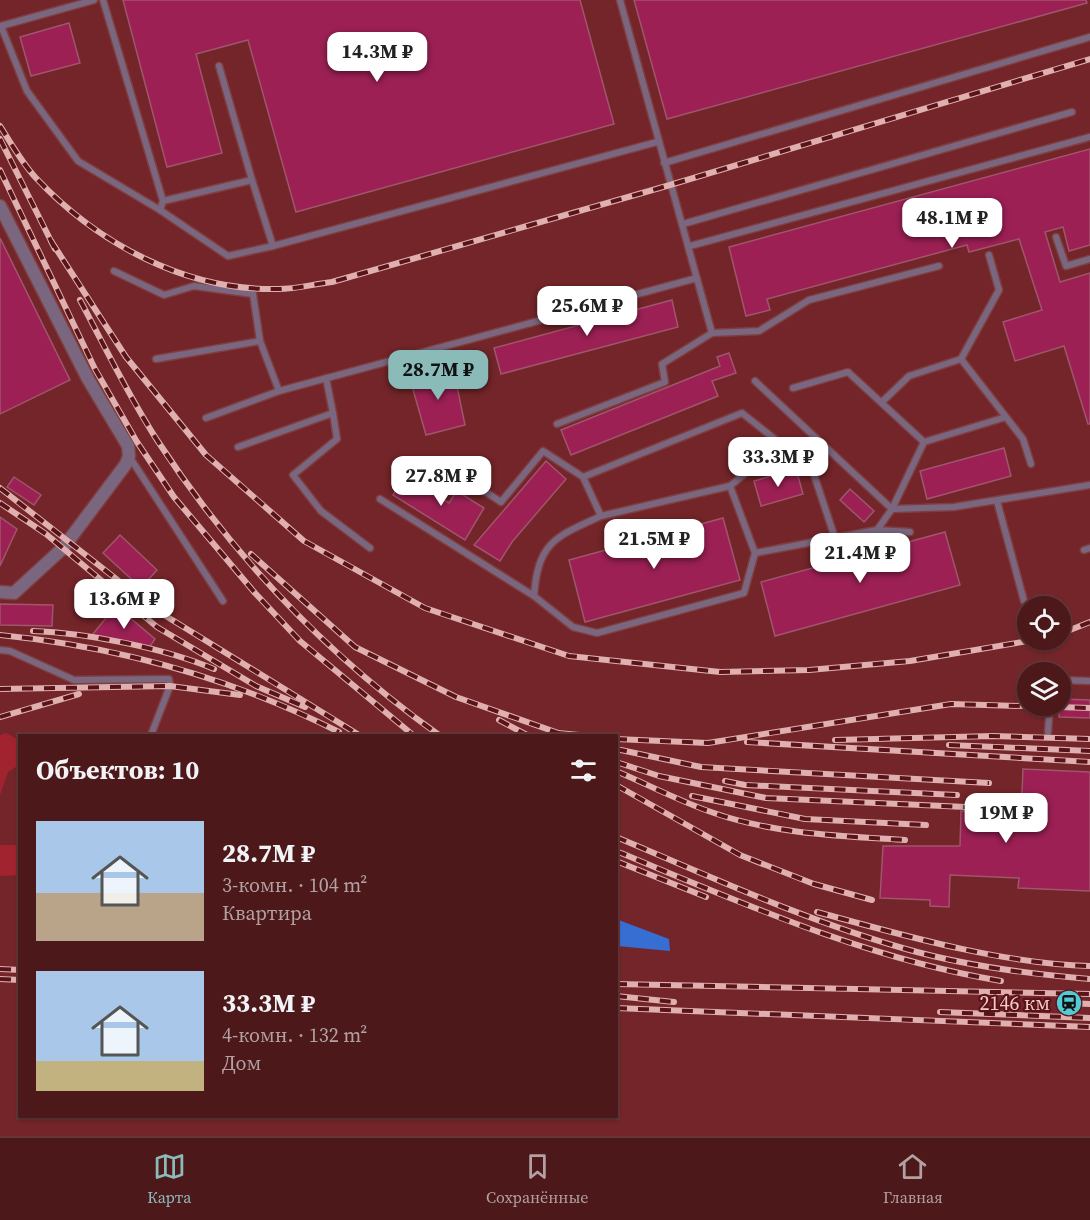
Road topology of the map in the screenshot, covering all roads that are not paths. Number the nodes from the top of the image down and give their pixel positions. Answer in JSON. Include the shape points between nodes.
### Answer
{"nodes":[{"id":1,"x":94,"y":0,"type":"edge"},
{"id":2,"x":103,"y":0,"type":"edge"},
{"id":3,"x":620,"y":0,"type":"edge"},
{"id":4,"x":1090,"y":37,"type":"edge"},
{"id":5,"x":219,"y":66,"type":"dead end"},
{"id":6,"x":1072,"y":112,"type":"dead end"},
{"id":7,"x":1090,"y":137,"type":"edge"},
{"id":8,"x":657,"y":142,"type":"junction"},
{"id":9,"x":664,"y":163,"type":"junction"},
{"id":10,"x":252,"y":180,"type":"junction"},
{"id":11,"x":163,"y":201,"type":"junction"},
{"id":12,"x":0,"y":206,"type":"edge"},
{"id":13,"x":160,"y":210,"type":"junction"},
{"id":14,"x":683,"y":224,"type":"junction"},
{"id":15,"x":1056,"y":237,"type":"dead end"},
{"id":16,"x":273,"y":246,"type":"junction"},
{"id":17,"x":690,"y":246,"type":"junction"},
{"id":18,"x":989,"y":255,"type":"dead end"},
{"id":19,"x":1090,"y":259,"type":"edge"},
{"id":20,"x":939,"y":266,"type":"dead end"},
{"id":21,"x":114,"y":271,"type":"dead end"},
{"id":22,"x":697,"y":278,"type":"junction"},
{"id":23,"x":712,"y":333,"type":"junction"},
{"id":24,"x":260,"y":341,"type":"junction"},
{"id":25,"x":156,"y":359,"type":"dead end"},
{"id":26,"x":961,"y":359,"type":"junction"},
{"id":27,"x":326,"y":378,"type":"junction"},
{"id":28,"x":755,"y":381,"type":"dead end"},
{"id":29,"x":794,"y":388,"type":"dead end"},
{"id":30,"x":279,"y":391,"type":"junction"},
{"id":31,"x":882,"y":402,"type":"junction"},
{"id":32,"x":333,"y":413,"type":"junction"},
{"id":33,"x":1006,"y":417,"type":"junction"},
{"id":34,"x":206,"y":418,"type":"dead end"},
{"id":35,"x":557,"y":424,"type":"dead end"},
{"id":36,"x":924,"y":442,"type":"junction"},
{"id":37,"x":781,"y":444,"type":"junction"},
{"id":38,"x":238,"y":447,"type":"dead end"},
{"id":39,"x":129,"y":456,"type":"junction"},
{"id":40,"x":443,"y":464,"type":"dead end"},
{"id":41,"x":1031,"y":464,"type":"dead end"},
{"id":42,"x":583,"y":477,"type":"junction"},
{"id":43,"x":1090,"y":485,"type":"edge"},
{"id":44,"x":730,"y":486,"type":"junction"},
{"id":45,"x":381,"y":499,"type":"dead end"},
{"id":46,"x":997,"y":501,"type":"junction"},
{"id":47,"x":892,"y":509,"type":"junction"},
{"id":48,"x":601,"y":516,"type":"junction"},
{"id":49,"x":877,"y":530,"type":"junction"},
{"id":50,"x":910,"y":532,"type":"dead end"},
{"id":51,"x":835,"y":538,"type":"junction"},
{"id":52,"x":370,"y":548,"type":"dead end"},
{"id":53,"x":755,"y":553,"type":"junction"},
{"id":54,"x":0,"y":592,"type":"edge"},
{"id":55,"x":534,"y":596,"type":"junction"},
{"id":56,"x":1023,"y":596,"type":"edge"},
{"id":57,"x":223,"y":601,"type":"dead end"},
{"id":58,"x":0,"y":650,"type":"edge"},
{"id":59,"x":1071,"y":680,"type":"edge"},
{"id":60,"x":1090,"y":681,"type":"edge"},
{"id":61,"x":1049,"y":716,"type":"edge"},
{"id":62,"x":1048,"y":732,"type":"dead end"},
{"id":63,"x":151,"y":734,"type":"edge"}],
"edges":[{"from":1,"to":13,"type":"lane","via":[[1,26],[27,91],[78,161]]},
{"from":2,"to":11,"type":"lane"},
{"from":3,"to":8,"type":"lane"},
{"from":4,"to":9,"type":"lane"},
{"from":5,"to":10,"type":"lane"},
{"from":6,"to":14,"type":"lane"},
{"from":7,"to":17,"type":"lane"},
{"from":8,"to":9,"type":"lane"},
{"from":8,"to":16,"type":"lane"},
{"from":9,"to":14,"type":"lane"},
{"from":10,"to":11,"type":"lane"},
{"from":10,"to":16,"type":"lane"},
{"from":11,"to":13,"type":"lane"},
{"from":12,"to":39,"type":"street","via":[[88,379],[128,446]]},
{"from":13,"to":16,"type":"lane","via":[[228,256]]},
{"from":14,"to":17,"type":"lane"},
{"from":15,"to":19,"type":"lane","via":[[1066,266]]},
{"from":17,"to":22,"type":"lane"},
{"from":18,"to":26,"type":"lane","via":[[999,291]]},
{"from":20,"to":23,"type":"lane","via":[[809,300],[759,331]]},
{"from":21,"to":24,"type":"lane","via":[[164,295],[194,286],[253,294]]},
{"from":22,"to":23,"type":"lane"},
{"from":22,"to":27,"type":"lane"},
{"from":23,"to":35,"type":"lane","via":[[662,364],[664,382]]},
{"from":24,"to":25,"type":"lane"},
{"from":24,"to":30,"type":"lane"},
{"from":26,"to":31,"type":"lane","via":[[909,376]]},
{"from":26,"to":33,"type":"lane"},
{"from":27,"to":30,"type":"lane"},
{"from":27,"to":32,"type":"lane"},
{"from":28,"to":47,"type":"lane"},
{"from":29,"to":31,"type":"lane","via":[[848,372]]},
{"from":30,"to":34,"type":"lane"},
{"from":31,"to":36,"type":"lane"},
{"from":32,"to":38,"type":"lane"},
{"from":32,"to":52,"type":"lane","via":[[337,439],[293,475],[321,511]]},
{"from":33,"to":36,"type":"lane"},
{"from":33,"to":41,"type":"lane","via":[[1023,439]]},
{"from":36,"to":47,"type":"lane"},
{"from":37,"to":42,"type":"lane","via":[[742,413]]},
{"from":37,"to":44,"type":"lane"},
{"from":37,"to":51,"type":"lane","via":[[811,466]]},
{"from":39,"to":54,"type":"street","via":[[63,548],[14,593]]},
{"from":39,"to":57,"type":"lane"},
{"from":40,"to":42,"type":"lane","via":[[501,502],[543,452]]},
{"from":42,"to":48,"type":"lane"},
{"from":43,"to":46,"type":"lane"},
{"from":44,"to":48,"type":"lane"},
{"from":44,"to":53,"type":"lane"},
{"from":45,"to":55,"type":"lane"},
{"from":46,"to":47,"type":"lane"},
{"from":46,"to":56,"type":"lane"},
{"from":47,"to":49,"type":"lane"},
{"from":48,"to":55,"type":"lane","via":[[567,531],[546,547],[536,569]]},
{"from":49,"to":50,"type":"lane"},
{"from":49,"to":51,"type":"lane"},
{"from":51,"to":53,"type":"lane"},
{"from":53,"to":55,"type":"lane","via":[[744,593],[597,633],[573,627]]},
{"from":58,"to":63,"type":"lane","via":[[74,680],[169,679],[170,686]]},
{"from":59,"to":60,"type":"lane"},
{"from":61,"to":62,"type":"lane"}]}
